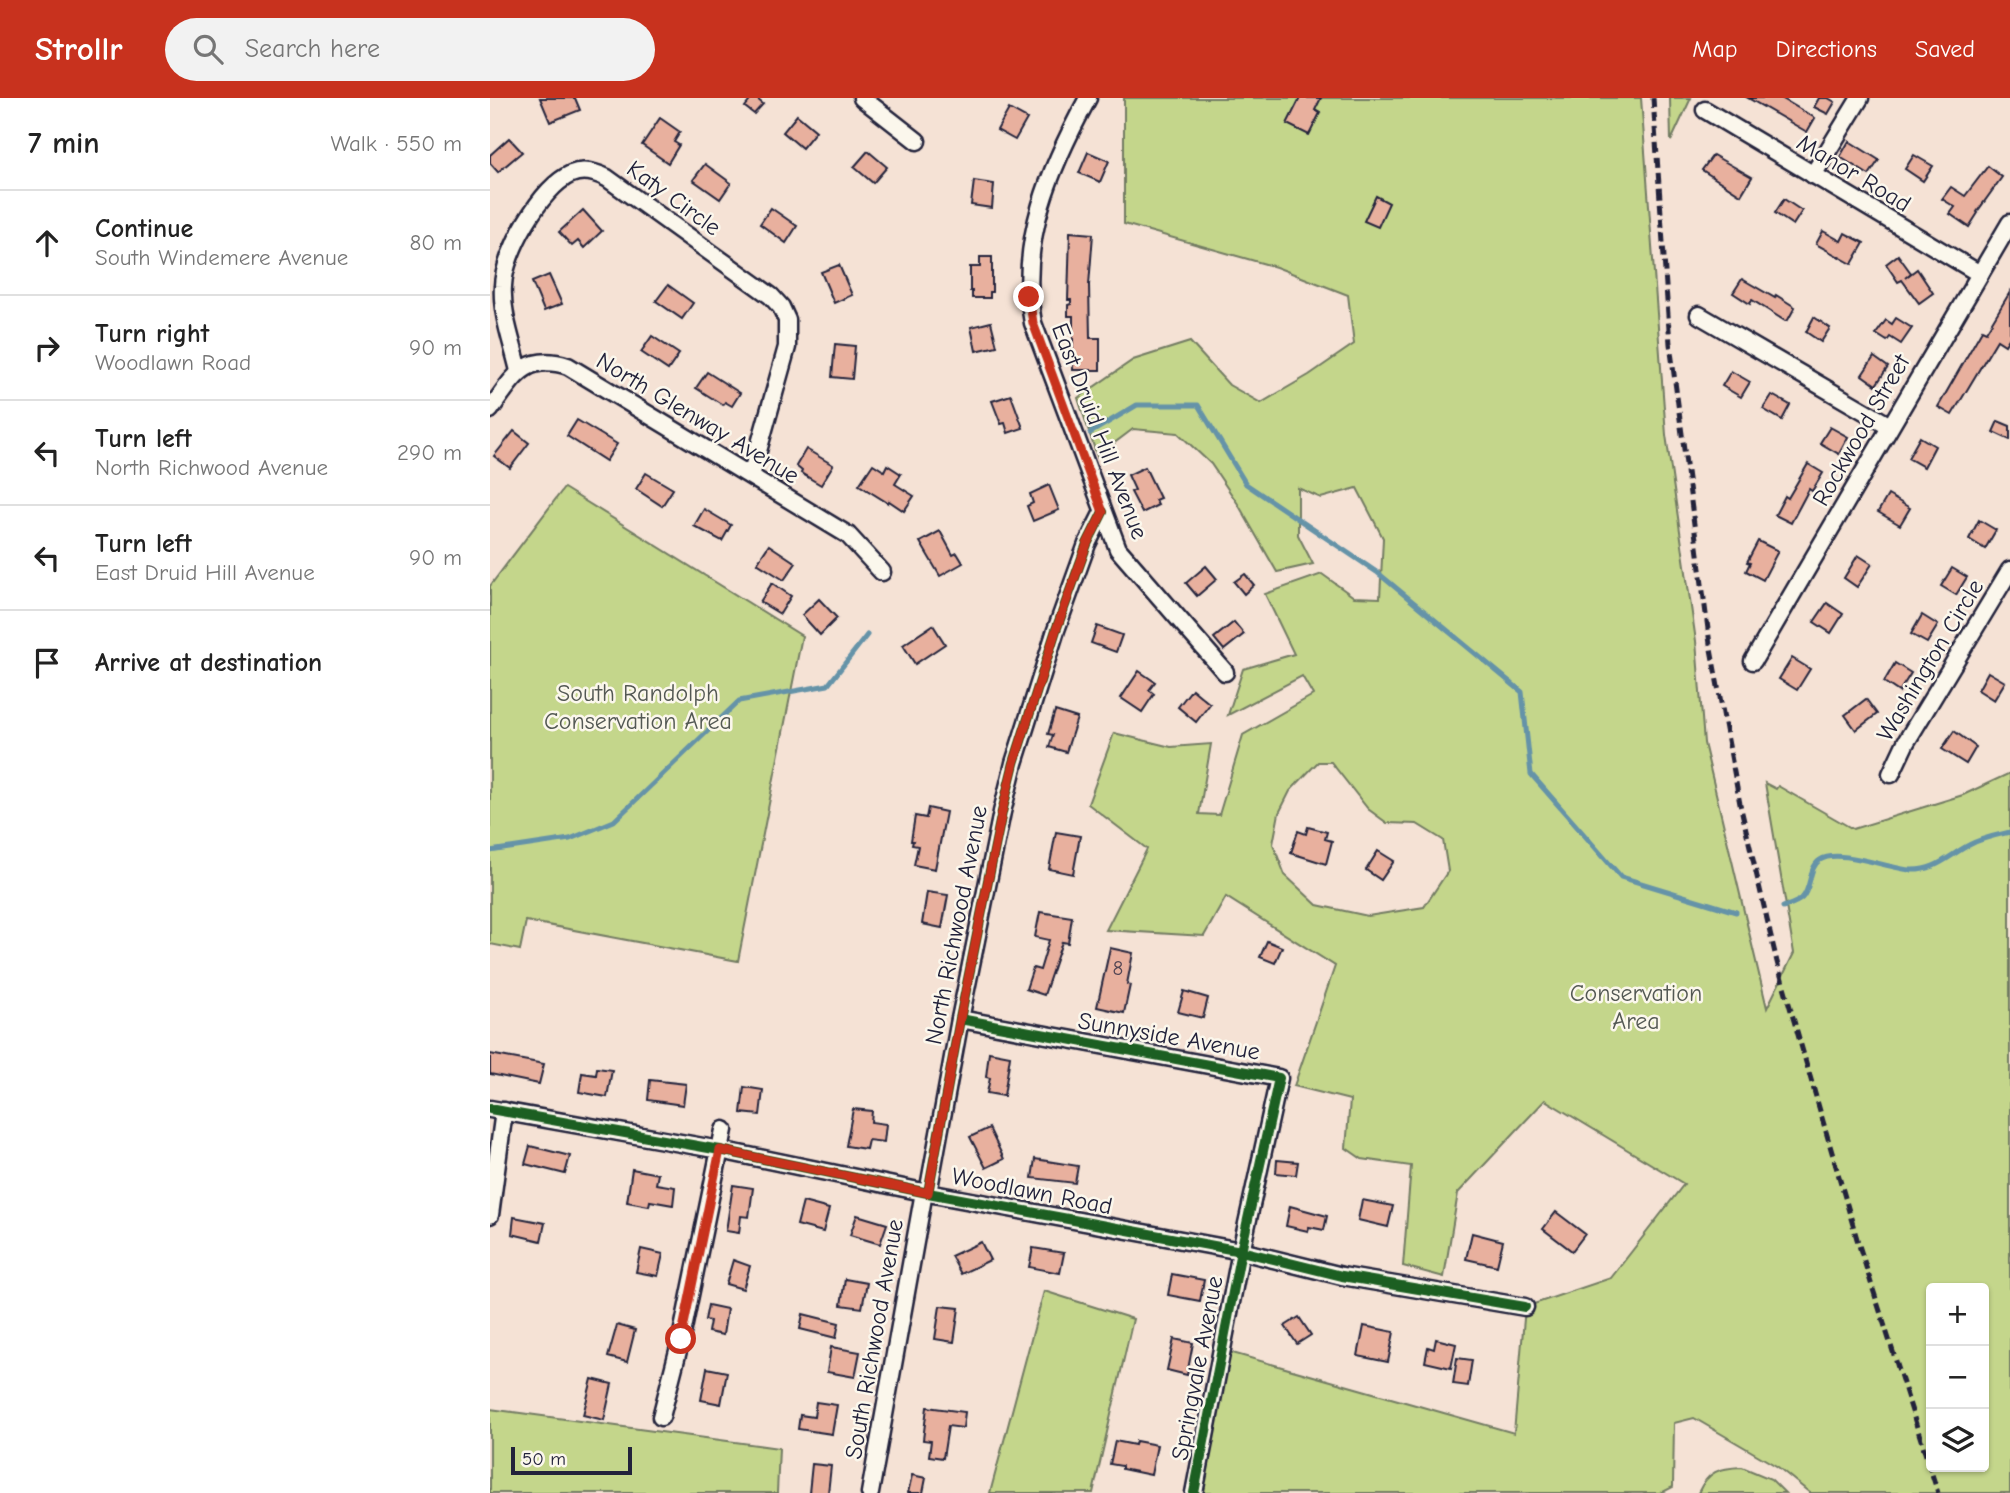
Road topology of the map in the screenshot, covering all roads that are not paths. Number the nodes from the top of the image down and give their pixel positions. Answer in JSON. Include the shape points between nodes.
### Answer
{"nodes":[{"id":1,"x":862,"y":98,"type":"edge"},
{"id":2,"x":1088,"y":98,"type":"edge"},
{"id":3,"x":1860,"y":98,"type":"edge"},
{"id":4,"x":1705,"y":110,"type":"dead end"},
{"id":5,"x":916,"y":141,"type":"dead end"},
{"id":6,"x":1812,"y":175,"type":"junction"},
{"id":7,"x":2010,"y":223,"type":"edge"},
{"id":8,"x":1980,"y":274,"type":"junction"},
{"id":9,"x":1699,"y":315,"type":"dead end"},
{"id":10,"x":519,"y":371,"type":"junction"},
{"id":11,"x":490,"y":410,"type":"edge"},
{"id":12,"x":1890,"y":426,"type":"junction"},
{"id":13,"x":751,"y":476,"type":"junction"},
{"id":14,"x":1103,"y":512,"type":"junction"},
{"id":15,"x":2010,"y":570,"type":"edge"},
{"id":16,"x":882,"y":572,"type":"dead end"},
{"id":17,"x":1753,"y":661,"type":"dead end"},
{"id":18,"x":1225,"y":672,"type":"dead end"},
{"id":19,"x":1891,"y":774,"type":"dead end"},
{"id":20,"x":960,"y":1019,"type":"junction"},
{"id":21,"x":497,"y":1110,"type":"edge"},
{"id":22,"x":724,"y":1130,"type":"dead end"},
{"id":23,"x":720,"y":1150,"type":"junction"},
{"id":24,"x":926,"y":1193,"type":"junction"},
{"id":25,"x":490,"y":1215,"type":"edge"},
{"id":26,"x":1241,"y":1251,"type":"junction"},
{"id":27,"x":1525,"y":1307,"type":"dead end"},
{"id":28,"x":661,"y":1417,"type":"dead end"},
{"id":29,"x":870,"y":1493,"type":"edge"},
{"id":30,"x":1194,"y":1493,"type":"edge"}],
"edges":[{"from":1,"to":5,"type":"street"},
{"from":2,"to":14,"type":"street","name":"East Druid Hill Avenue","via":[[1041,199],[1031,251],[1029,297],[1033,323]]},
{"from":3,"to":6,"type":"street"},
{"from":4,"to":6,"type":"street","name":"Manor Road"},
{"from":6,"to":8,"type":"street","name":"Manor Road"},
{"from":7,"to":8,"type":"street","name":"Rockwood Street"},
{"from":8,"to":12,"type":"street","name":"Rockwood Street"},
{"from":9,"to":12,"type":"street"},
{"from":10,"to":11,"type":"street"},
{"from":10,"to":13,"type":"street","name":"North Glenway Avenue","via":[[543,361],[568,366]]},
{"from":10,"to":13,"type":"street","name":"Katy Circle","via":[[502,288],[505,265],[518,236],[559,181],[573,173],[597,173],[781,307],[787,320],[787,347]]},
{"from":12,"to":17,"type":"street","name":"Rockwood Street"},
{"from":13,"to":16,"type":"street","name":"North Glenway Avenue","via":[[848,535]]},
{"from":14,"to":18,"type":"street","name":"East Druid Hill Avenue","via":[[1118,549]]},
{"from":14,"to":20,"type":"street","name":"North Richwood Avenue","via":[[1056,630],[1014,763]]},
{"from":15,"to":19,"type":"street","name":"Washington Circle","via":[[1906,741]]},
{"from":20,"to":24,"type":"street","name":"North Richwood Avenue"},
{"from":20,"to":26,"type":"street","name":"Sunnyside Avenue","via":[[1279,1078]]},
{"from":21,"to":23,"type":"street","name":"Woodlawn Road"},
{"from":21,"to":25,"type":"street"},
{"from":22,"to":23,"type":"street"},
{"from":23,"to":24,"type":"street","name":"Woodlawn Road"},
{"from":23,"to":28,"type":"street"},
{"from":24,"to":26,"type":"street","name":"Woodlawn Road"},
{"from":24,"to":29,"type":"street","name":"South Richwood Avenue"},
{"from":26,"to":27,"type":"street","name":"Woodlawn Road","via":[[1342,1276]]},
{"from":26,"to":30,"type":"street","name":"Springvale Avenue"}]}
